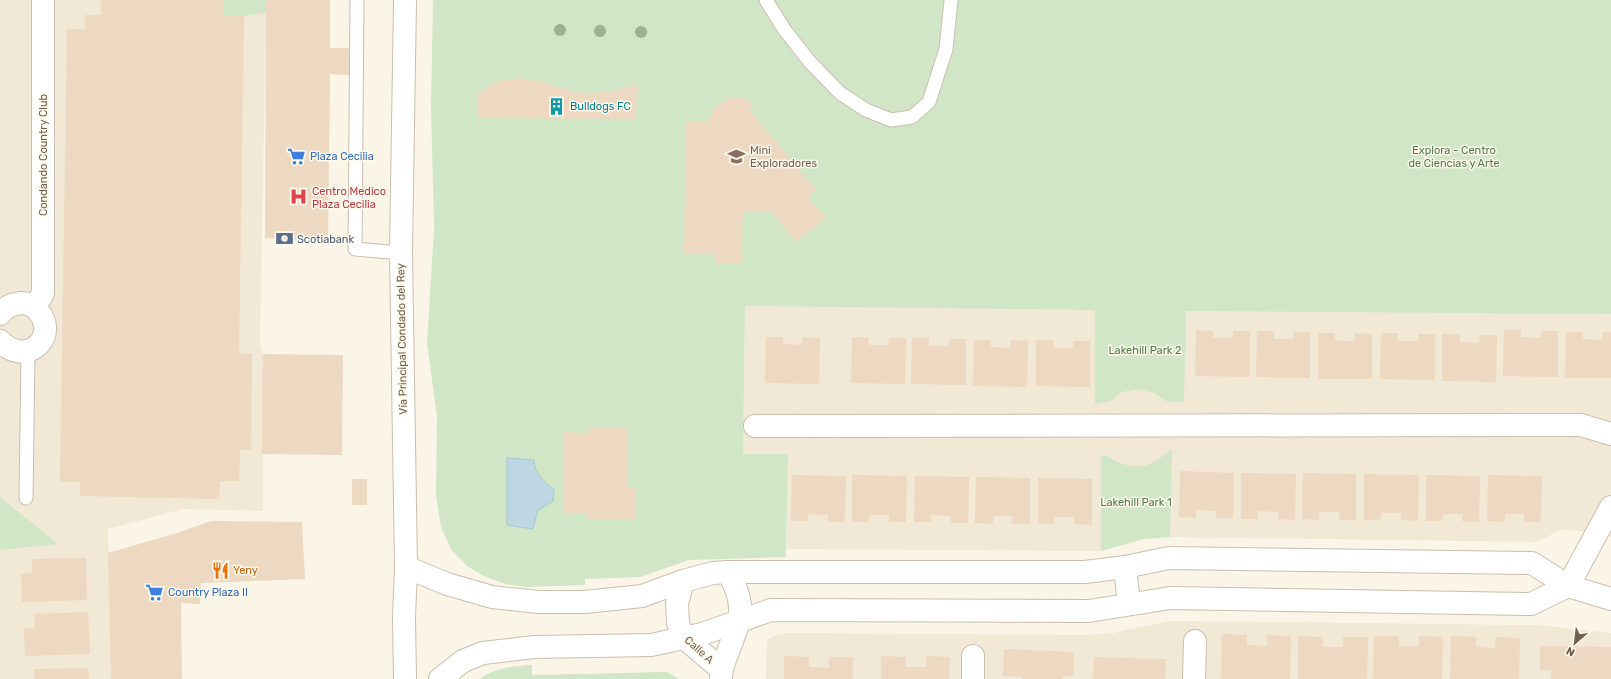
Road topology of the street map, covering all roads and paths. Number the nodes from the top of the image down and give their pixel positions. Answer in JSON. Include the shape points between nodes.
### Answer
{"nodes":[{"id":1,"x":43,"y":0,"type":"edge"},
{"id":2,"x":357,"y":0,"type":"edge"},
{"id":3,"x":406,"y":0,"type":"edge"},
{"id":4,"x":766,"y":0,"type":"edge"},
{"id":5,"x":952,"y":1,"type":"edge"},
{"id":6,"x":401,"y":253,"type":"junction"},
{"id":7,"x":35,"y":307,"type":"junction"},
{"id":8,"x":0,"y":314,"type":"edge"},
{"id":9,"x":0,"y":341,"type":"edge"},
{"id":10,"x":28,"y":351,"type":"junction"},
{"id":11,"x":755,"y":426,"type":"dead end"},
{"id":12,"x":1611,"y":434,"type":"edge"},
{"id":13,"x":26,"y":498,"type":"dead end"},
{"id":14,"x":1611,"y":507,"type":"edge"},
{"id":15,"x":406,"y":567,"type":"junction"},
{"id":16,"x":1125,"y":567,"type":"junction"},
{"id":17,"x":728,"y":572,"type":"junction"},
{"id":18,"x":683,"y":581,"type":"junction"},
{"id":19,"x":1568,"y":586,"type":"junction"},
{"id":20,"x":1611,"y":599,"type":"edge"},
{"id":21,"x":1129,"y":604,"type":"junction"},
{"id":22,"x":739,"y":621,"type":"junction"},
{"id":23,"x":683,"y":638,"type":"junction"},
{"id":24,"x":1195,"y":641,"type":"dead end"},
{"id":25,"x":973,"y":656,"type":"dead end"},
{"id":26,"x":721,"y":674,"type":"edge"},
{"id":27,"x":405,"y":679,"type":"edge"},
{"id":28,"x":440,"y":679,"type":"edge"},
{"id":29,"x":973,"y":679,"type":"edge"},
{"id":30,"x":1194,"y":679,"type":"edge"}],
"edges":[{"from":1,"to":7,"type":"street","name":"Condando Country Club","via":[[43,293]]},
{"from":2,"to":6,"type":"lane","via":[[356,249]]},
{"from":3,"to":6,"type":"street","name":"Vía Principal Condado del Rey"},
{"from":4,"to":5,"type":"lane","via":[[809,61],[840,93],[866,110],[891,120],[912,117],[929,102],[946,49]]},
{"from":6,"to":15,"type":"street","name":"Vía Principal Condado del Rey"},
{"from":7,"to":8,"type":"street","via":[[25,303],[13,304]]},
{"from":7,"to":10,"type":"street","via":[[42,315],[46,326],[38,346]]},
{"from":9,"to":10,"type":"street","via":[[7,348],[17,352]]},
{"from":10,"to":13,"type":"lane"},
{"from":11,"to":12,"type":"street","via":[[1581,425]]},
{"from":14,"to":19,"type":"street"},
{"from":15,"to":18,"type":"street","via":[[447,584],[492,596],[538,602],[585,602],[642,596]]},
{"from":15,"to":27,"type":"street","name":"Vía Principal Condado del Rey"},
{"from":16,"to":17,"type":"street","via":[[1085,572]]},
{"from":16,"to":19,"type":"street","via":[[1169,558],[1532,563]]},
{"from":16,"to":21,"type":"street"},
{"from":17,"to":18,"type":"street"},
{"from":17,"to":22,"type":"street","name":"Calle A","via":[[737,589]]},
{"from":18,"to":23,"type":"street","name":"Calle A","via":[[677,603],[678,623]]},
{"from":19,"to":20,"type":"street"},
{"from":19,"to":21,"type":"street","via":[[1531,604],[1170,598]]},
{"from":21,"to":22,"type":"street","via":[[1089,611],[771,610]]},
{"from":22,"to":23,"type":"street","via":[[721,629]]},
{"from":22,"to":26,"type":"street","name":"Calle A"},
{"from":23,"to":26,"type":"street","name":"Calle A"},
{"from":23,"to":28,"type":"street","via":[[651,645],[534,647],[483,653],[463,661]]},
{"from":24,"to":30,"type":"street"},
{"from":25,"to":29,"type":"street"}]}
